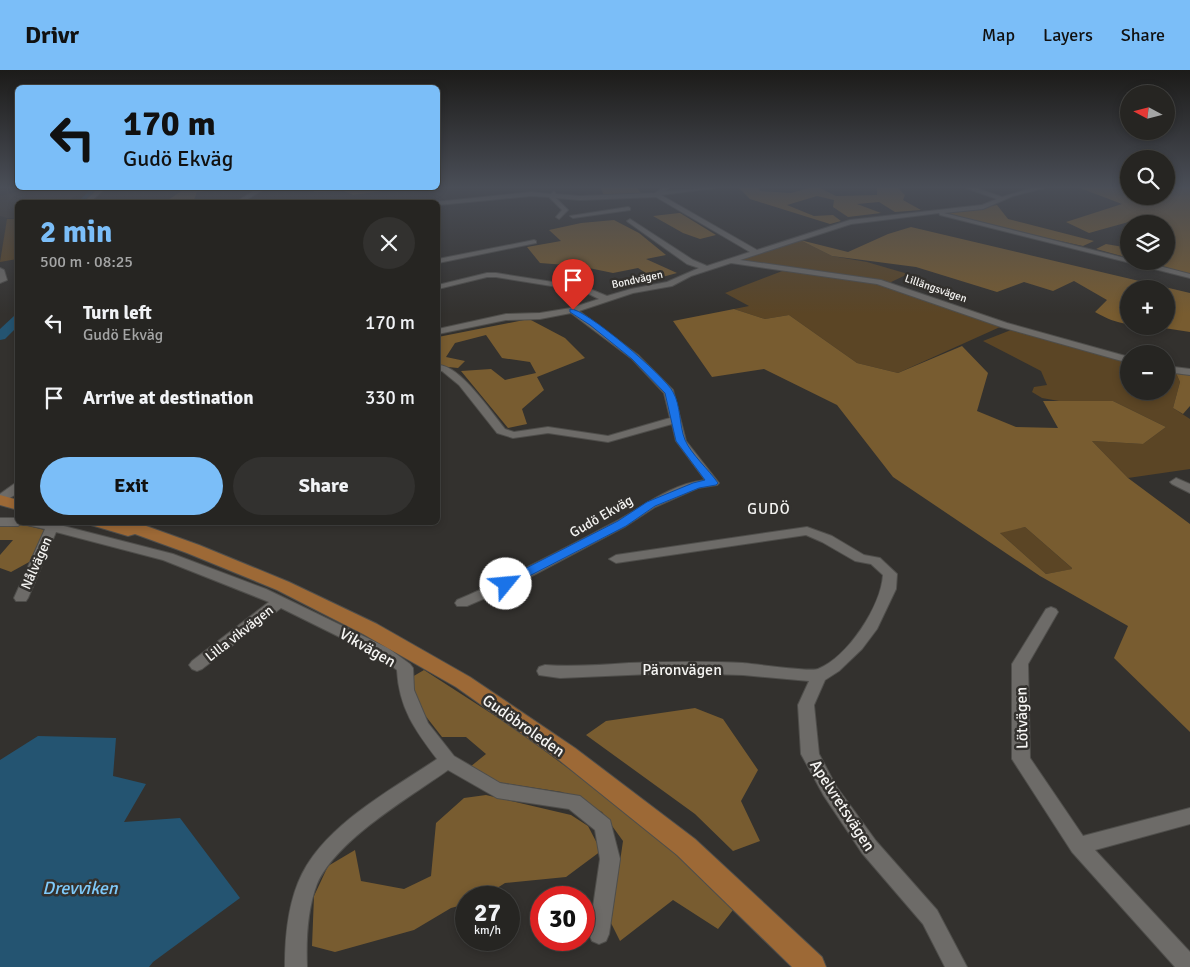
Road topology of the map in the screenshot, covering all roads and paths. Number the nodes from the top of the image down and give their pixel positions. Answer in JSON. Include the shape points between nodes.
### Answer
{"nodes":[{"id":1,"x":643,"y":230,"type":"edge"},
{"id":2,"x":721,"y":230,"type":"edge"},
{"id":3,"x":825,"y":230,"type":"edge"},
{"id":4,"x":1005,"y":230,"type":"edge"},
{"id":5,"x":534,"y":242,"type":"dead end"},
{"id":6,"x":756,"y":252,"type":"junction"},
{"id":7,"x":1120,"y":258,"type":"edge"},
{"id":8,"x":440,"y":261,"type":"edge"},
{"id":9,"x":730,"y":261,"type":"junction"},
{"id":10,"x":706,"y":268,"type":"junction"},
{"id":11,"x":0,"y":270,"type":"edge"},
{"id":12,"x":1166,"y":270,"type":"edge"},
{"id":13,"x":1190,"y":276,"type":"edge"},
{"id":14,"x":0,"y":281,"type":"edge"},
{"id":15,"x":440,"y":287,"type":"edge"},
{"id":16,"x":604,"y":298,"type":"junction"},
{"id":17,"x":573,"y":310,"type":"junction"},
{"id":18,"x":440,"y":332,"type":"edge"},
{"id":19,"x":1120,"y":357,"type":"edge"},
{"id":20,"x":440,"y":368,"type":"edge"},
{"id":21,"x":1175,"y":370,"type":"edge"},
{"id":22,"x":1190,"y":372,"type":"edge"},
{"id":23,"x":674,"y":420,"type":"junction"},
{"id":24,"x":1176,"y":482,"type":"dead end"},
{"id":25,"x":1190,"y":489,"type":"edge"},
{"id":26,"x":0,"y":522,"type":"edge"},
{"id":27,"x":15,"y":522,"type":"edge"},
{"id":28,"x":42,"y":525,"type":"edge"},
{"id":29,"x":108,"y":525,"type":"edge"},
{"id":30,"x":126,"y":525,"type":"edge"},
{"id":31,"x":52,"y":528,"type":"junction"},
{"id":32,"x":193,"y":549,"type":"junction"},
{"id":33,"x":616,"y":559,"type":"dead end"},
{"id":34,"x":21,"y":598,"type":"dead end"},
{"id":35,"x":280,"y":601,"type":"junction"},
{"id":36,"x":462,"y":603,"type":"dead end"},
{"id":37,"x":1051,"y":612,"type":"dead end"},
{"id":38,"x":197,"y":665,"type":"dead end"},
{"id":39,"x":545,"y":671,"type":"dead end"},
{"id":40,"x":819,"y":676,"type":"junction"},
{"id":41,"x":448,"y":761,"type":"junction"},
{"id":42,"x":1190,"y":816,"type":"edge"},
{"id":43,"x":1079,"y":846,"type":"junction"},
{"id":44,"x":600,"y":934,"type":"dead end"},
{"id":45,"x":296,"y":967,"type":"edge"},
{"id":46,"x":812,"y":967,"type":"edge"},
{"id":47,"x":956,"y":967,"type":"edge"},
{"id":48,"x":1189,"y":967,"type":"edge"}],
"edges":[{"from":1,"to":10,"type":"street","via":[[690,262]]},
{"from":2,"to":6,"type":"street"},
{"from":3,"to":6,"type":"street","name":"Bondvägen"},
{"from":4,"to":7,"type":"street"},
{"from":5,"to":8,"type":"street"},
{"from":6,"to":9,"type":"street","name":"Bondvägen"},
{"from":9,"to":10,"type":"street","name":"Bondvägen"},
{"from":9,"to":19,"type":"street","name":"Lillängsvägen","via":[[878,282],[1004,325]]},
{"from":10,"to":16,"type":"street","name":"Bondvägen","via":[[669,284]]},
{"from":11,"to":14,"type":"street","via":[[3,280]]},
{"from":12,"to":13,"type":"street"},
{"from":15,"to":16,"type":"street","via":[[496,275],[586,289]]},
{"from":16,"to":17,"type":"street","name":"Bondvägen"},
{"from":17,"to":18,"type":"street","name":"Bondvägen","via":[[506,318]]},
{"from":17,"to":23,"type":"street","name":"Gudö Ekväg","via":[[635,357],[658,380],[670,396]]},
{"from":20,"to":23,"type":"street","via":[[462,383],[501,431],[513,435],[548,430],[608,439]]},
{"from":21,"to":22,"type":"street"},
{"from":23,"to":36,"type":"street","name":"Gudö Ekväg","via":[[680,441],[713,483],[696,485],[651,504],[622,524]]},
{"from":24,"to":25,"type":"street"},
{"from":26,"to":27,"type":"street"},
{"from":28,"to":31,"type":"street","name":"Vikvägen"},
{"from":29,"to":32,"type":"main road","name":"Gudöbroleden"},
{"from":30,"to":32,"type":"main road","name":"Gudöbroleden"},
{"from":31,"to":34,"type":"street","name":"Nålvägen"},
{"from":31,"to":35,"type":"street","name":"Vikvägen","via":[[168,557]]},
{"from":32,"to":46,"type":"main road","name":"Gudöbroleden","via":[[283,586],[370,628],[463,682],[567,754],[686,847]]},
{"from":33,"to":40,"type":"street","via":[[807,532],[827,539],[860,558],[875,561],[890,574],[889,589],[876,616],[857,646]]},
{"from":35,"to":38,"type":"street","name":"Lilla vikvägen"},
{"from":35,"to":41,"type":"street","name":"Vikvägen","via":[[383,652],[405,668],[406,690],[421,726]]},
{"from":37,"to":43,"type":"street","name":"Lötvägen","via":[[1020,664],[1021,759]]},
{"from":39,"to":40,"type":"street","name":"Päronvägen","via":[[674,667]]},
{"from":40,"to":47,"type":"street","name":"Apelvretsvägen","via":[[806,705],[810,754],[830,791],[869,847],[930,917]]},
{"from":41,"to":44,"type":"street","via":[[497,790],[574,802],[603,826],[610,858]]},
{"from":41,"to":45,"type":"street","via":[[373,812],[333,846],[309,879],[296,926]]},
{"from":42,"to":43,"type":"street"},
{"from":43,"to":48,"type":"street","name":"Lötvägen"}]}
